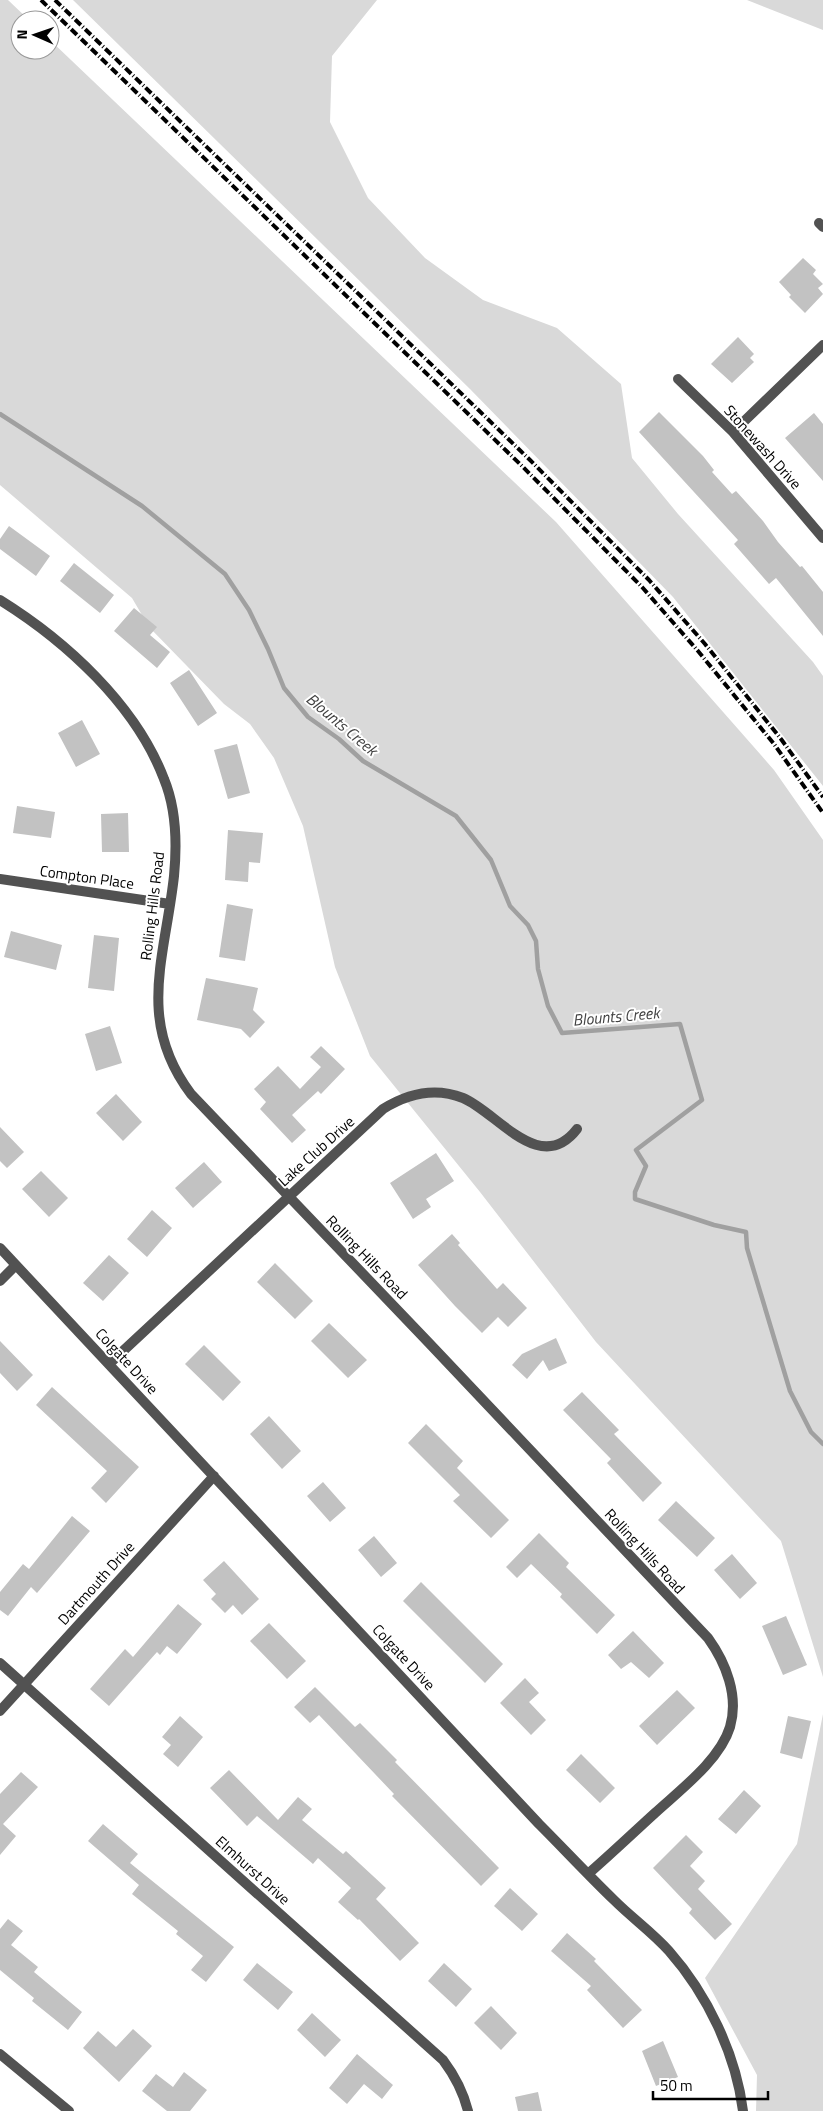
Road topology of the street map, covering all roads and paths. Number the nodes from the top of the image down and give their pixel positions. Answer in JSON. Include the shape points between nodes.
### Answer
{"nodes":[{"id":1,"x":823,"y":345,"type":"edge"},
{"id":2,"x":678,"y":379,"type":"dead end"},
{"id":3,"x":733,"y":432,"type":"junction"},
{"id":4,"x":823,"y":538,"type":"edge"},
{"id":5,"x":0,"y":600,"type":"edge"},
{"id":6,"x":0,"y":879,"type":"edge"},
{"id":7,"x":170,"y":904,"type":"junction"},
{"id":8,"x":577,"y":1129,"type":"dead end"},
{"id":9,"x":288,"y":1197,"type":"junction"},
{"id":10,"x":0,"y":1248,"type":"edge"},
{"id":11,"x":16,"y":1265,"type":"junction"},
{"id":12,"x":0,"y":1281,"type":"edge"},
{"id":13,"x":109,"y":1364,"type":"junction"},
{"id":14,"x":214,"y":1476,"type":"junction"},
{"id":15,"x":0,"y":1664,"type":"edge"},
{"id":16,"x":24,"y":1684,"type":"junction"},
{"id":17,"x":0,"y":1711,"type":"edge"},
{"id":18,"x":588,"y":1874,"type":"junction"},
{"id":19,"x":0,"y":2054,"type":"edge"},
{"id":20,"x":69,"y":2111,"type":"edge"},
{"id":21,"x":468,"y":2111,"type":"edge"},
{"id":22,"x":743,"y":2111,"type":"edge"}],
"edges":[{"from":1,"to":3,"type":"street"},
{"from":2,"to":3,"type":"street","name":"Stonewash Drive"},
{"from":3,"to":4,"type":"street","name":"Stonewash Drive"},
{"from":5,"to":7,"type":"street","name":"Rolling Hills Road","via":[[67,649],[94,676],[118,702],[155,758],[165,780],[175,829]]},
{"from":6,"to":7,"type":"street","name":"Compton Place"},
{"from":7,"to":9,"type":"street","name":"Rolling Hills Road","via":[[157,990],[160,1031],[167,1055],[191,1094]]},
{"from":8,"to":9,"type":"street","name":"Lake Club Drive","via":[[558,1144],[534,1145],[463,1098],[432,1092],[415,1094],[383,1109]]},
{"from":9,"to":13,"type":"street","name":"Lake Club Drive"},
{"from":9,"to":18,"type":"street","name":"Rolling Hills Road","via":[[708,1638],[726,1668],[732,1710],[730,1727],[723,1743],[693,1779]]},
{"from":10,"to":11,"type":"street","name":"Colgate Drive"},
{"from":11,"to":12,"type":"street"},
{"from":11,"to":13,"type":"street","name":"Colgate Drive"},
{"from":13,"to":14,"type":"street","name":"Colgate Drive"},
{"from":14,"to":16,"type":"street","name":"Dartmouth Drive"},
{"from":14,"to":18,"type":"street","name":"Colgate Drive"},
{"from":15,"to":16,"type":"street","name":"Elmhurst Drive"},
{"from":16,"to":17,"type":"street","name":"Dartmouth Drive"},
{"from":16,"to":21,"type":"street","name":"Elmhurst Drive","via":[[443,2060],[462,2089]]},
{"from":18,"to":22,"type":"street","name":"Colgate Drive","via":[[643,1924],[691,1980],[723,2039],[735,2072]]},
{"from":19,"to":20,"type":"street"}]}
